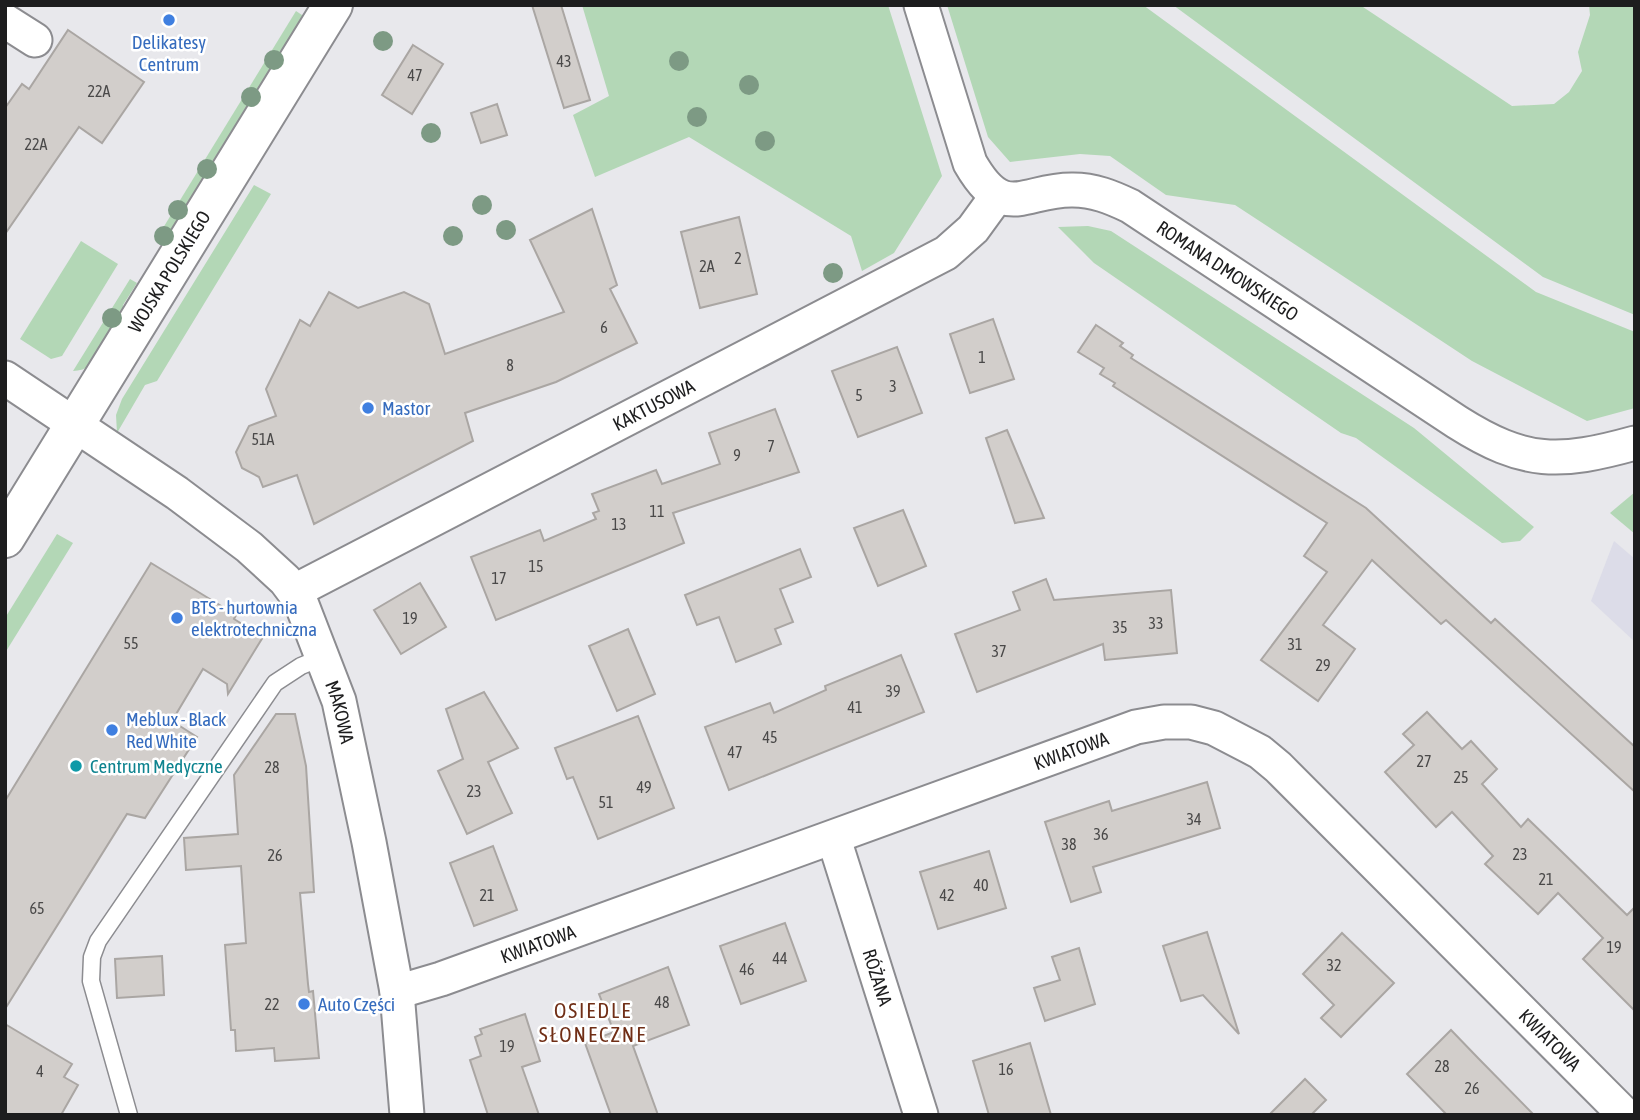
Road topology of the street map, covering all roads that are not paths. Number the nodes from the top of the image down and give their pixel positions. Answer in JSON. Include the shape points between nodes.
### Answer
{"nodes":[{"id":1,"x":333,"y":5,"type":"edge"},
{"id":2,"x":921,"y":5,"type":"edge"},
{"id":3,"x":5,"y":21,"type":"edge"},
{"id":4,"x":35,"y":40,"type":"dead end"},
{"id":5,"x":997,"y":196,"type":"junction"},
{"id":6,"x":5,"y":378,"type":"edge"},
{"id":7,"x":74,"y":422,"type":"junction"},
{"id":8,"x":1635,"y":443,"type":"edge"},
{"id":9,"x":5,"y":538,"type":"edge"},
{"id":10,"x":295,"y":591,"type":"junction"},
{"id":11,"x":323,"y":657,"type":"junction"},
{"id":12,"x":834,"y":839,"type":"junction"},
{"id":13,"x":397,"y":992,"type":"junction"},
{"id":14,"x":129,"y":1115,"type":"edge"},
{"id":15,"x":407,"y":1115,"type":"edge"},
{"id":16,"x":921,"y":1115,"type":"edge"},
{"id":17,"x":1625,"y":1115,"type":"edge"}],
"edges":[{"from":1,"to":7,"type":"main road","name":"WOJSKA POLSKIEGO"},
{"from":2,"to":5,"type":"street","via":[[970,163]]},
{"from":3,"to":4,"type":"street"},
{"from":5,"to":8,"type":"street","name":"ROMANA DMOWSKIEGO","via":[[1017,201],[1071,190],[1104,193],[1457,422],[1510,451],[1562,458]]},
{"from":5,"to":10,"type":"street","name":"KAKTUSOWA","via":[[973,229],[946,253]]},
{"from":6,"to":7,"type":"street","name":"MAKOWA"},
{"from":7,"to":9,"type":"main road","name":"WOJSKA POLSKIEGO"},
{"from":7,"to":10,"type":"street","name":"MAKOWA","via":[[249,547]]},
{"from":10,"to":11,"type":"street","name":"MAKOWA"},
{"from":11,"to":13,"type":"street","name":"MAKOWA","via":[[339,701]]},
{"from":11,"to":14,"type":"lane","via":[[275,683],[92,957],[92,981]]},
{"from":12,"to":13,"type":"street","name":"KWIATOWA"},
{"from":12,"to":16,"type":"street","name":"RÓŻANA"},
{"from":12,"to":17,"type":"street","name":"KWIATOWA","via":[[1108,735],[1164,722],[1214,728],[1278,767]]},
{"from":13,"to":15,"type":"street","name":"MAKOWA"}]}
